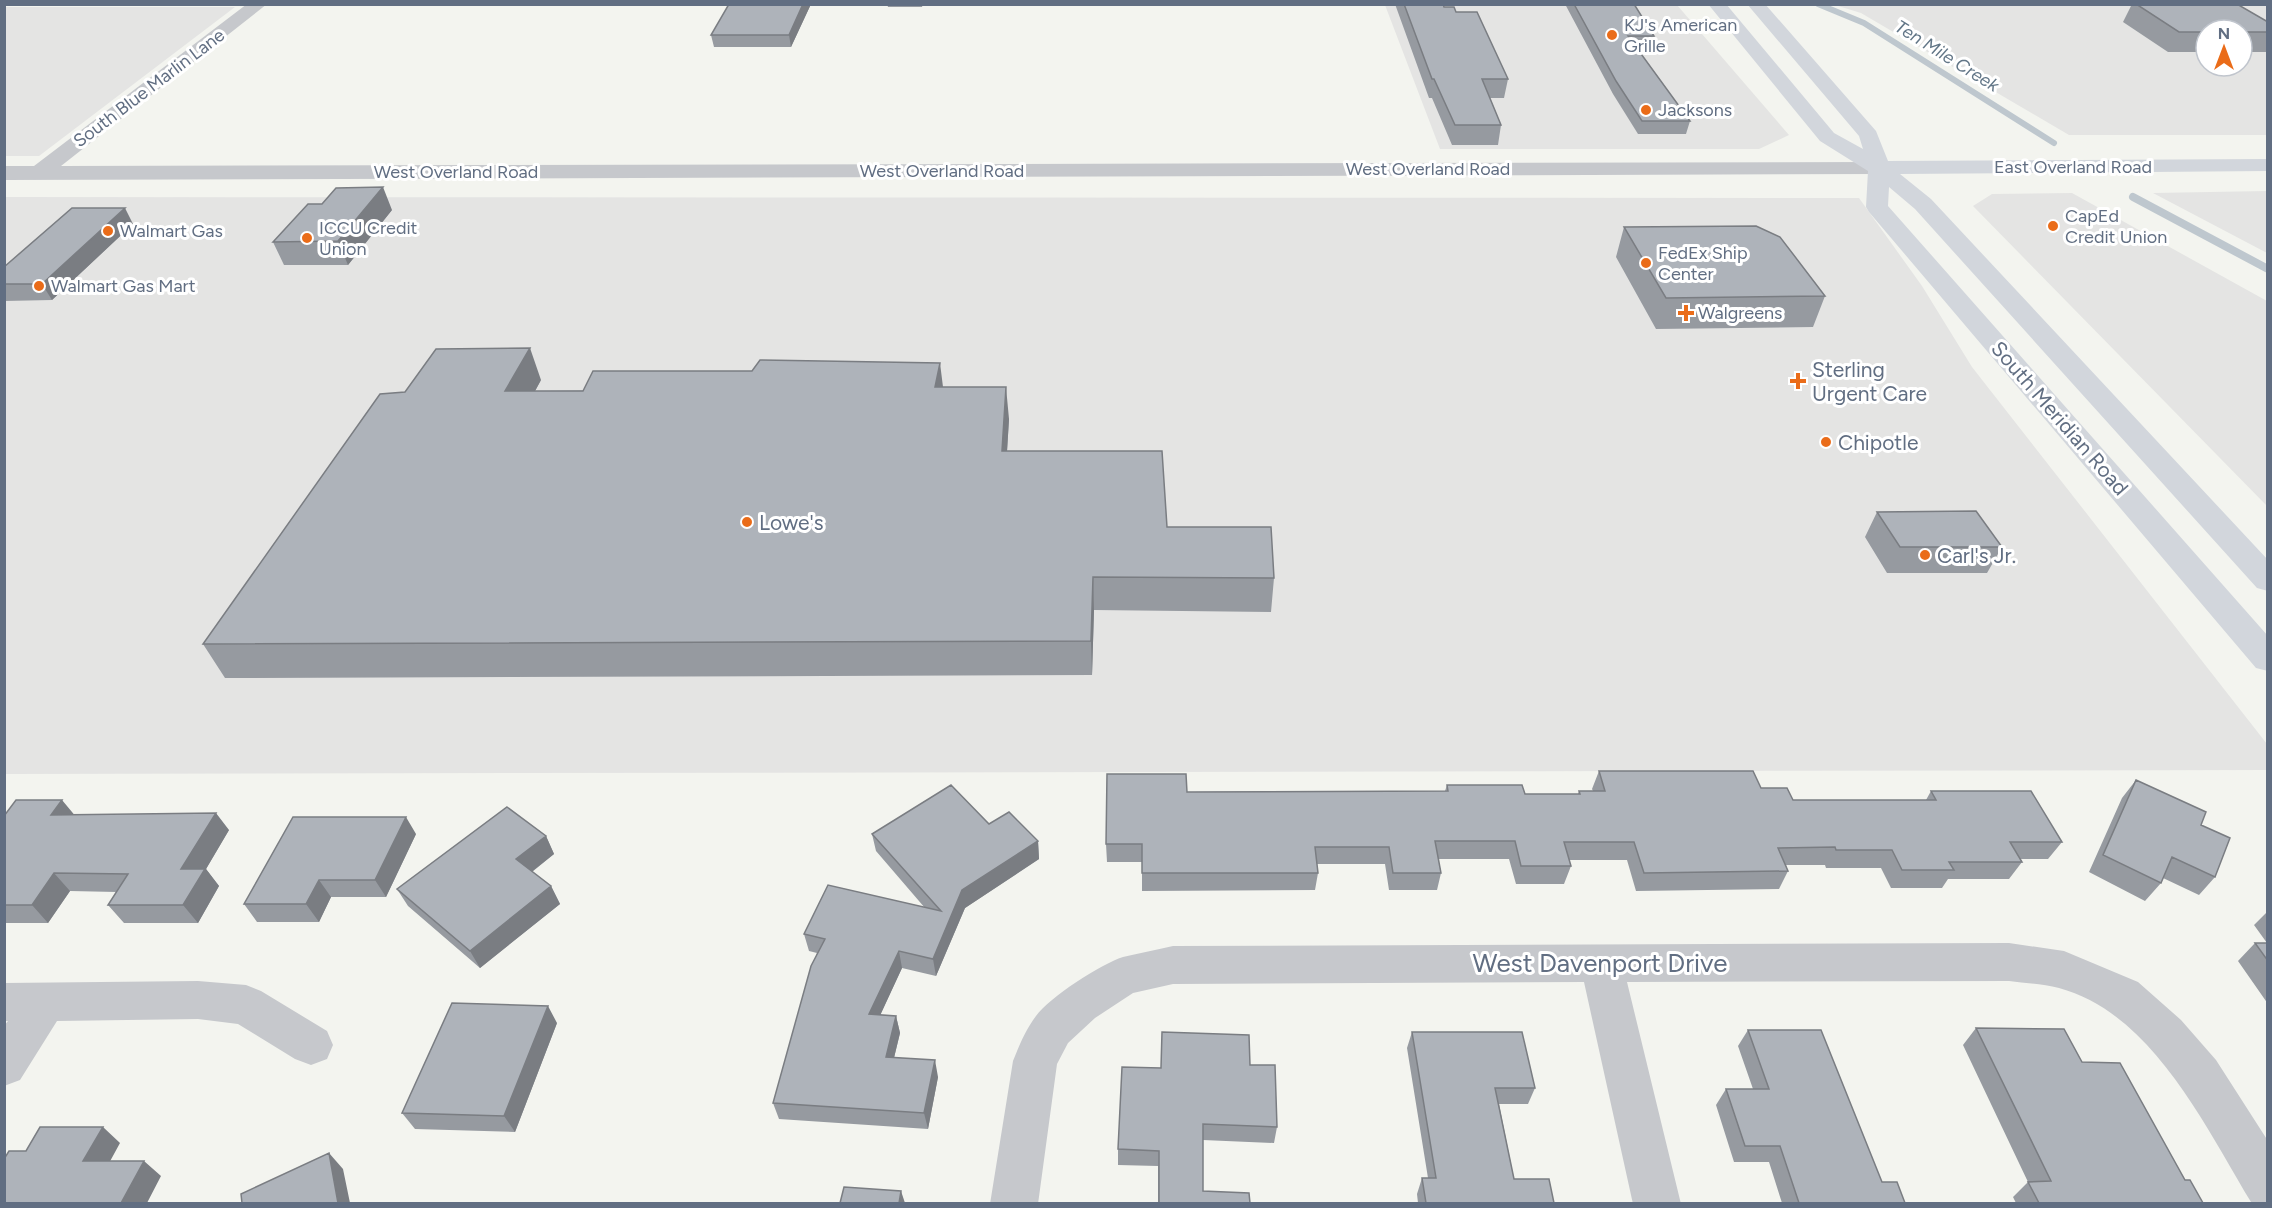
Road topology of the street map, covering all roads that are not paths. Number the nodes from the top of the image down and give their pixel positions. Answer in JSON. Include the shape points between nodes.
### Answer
{"nodes":[{"id":1,"x":259,"y":4,"type":"edge"},
{"id":2,"x":1716,"y":4,"type":"edge"},
{"id":3,"x":1755,"y":4,"type":"edge"},
{"id":4,"x":2268,"y":165,"type":"edge"},
{"id":5,"x":1879,"y":168,"type":"junction"},
{"id":6,"x":39,"y":172,"type":"junction"},
{"id":7,"x":4,"y":173,"type":"edge"},
{"id":8,"x":2268,"y":580,"type":"edge"},
{"id":9,"x":2268,"y":659,"type":"edge"},
{"id":10,"x":1601,"y":963,"type":"junction"},
{"id":11,"x":25,"y":1002,"type":"edge"},
{"id":12,"x":311,"y":1045,"type":"dead end"},
{"id":13,"x":4,"y":1065,"type":"edge"},
{"id":14,"x":2268,"y":1185,"type":"edge"},
{"id":15,"x":1014,"y":1203,"type":"edge"},
{"id":16,"x":1657,"y":1203,"type":"edge"}],
"edges":[{"from":1,"to":6,"type":"street","name":"South Blue Marlin Lane"},
{"from":2,"to":5,"type":"main road","name":"South Meridian Road","via":[[1827,137]]},
{"from":3,"to":5,"type":"main road","name":"South Meridian Road","via":[[1869,135]]},
{"from":4,"to":5,"type":"main road","name":"East Overland Road"},
{"from":5,"to":6,"type":"street","name":"West Overland Road"},
{"from":5,"to":8,"type":"main road","name":"South Meridian Road","via":[[1923,204]]},
{"from":5,"to":9,"type":"main road","name":"South Meridian Road","via":[[1877,207]]},
{"from":6,"to":7,"type":"street","name":"West Overland Road"},
{"from":10,"to":14,"type":"street","name":"West Davenport Drive","via":[[2009,962],[2064,970],[2123,996],[2165,1034],[2200,1075]]},
{"from":10,"to":15,"type":"street","name":"West Davenport Drive","via":[[1173,965],[1123,976],[1080,1004],[1052,1029],[1035,1061]]},
{"from":10,"to":16,"type":"street"},
{"from":11,"to":12,"type":"street","via":[[198,1000],[246,1005]]},
{"from":11,"to":13,"type":"street"}]}
